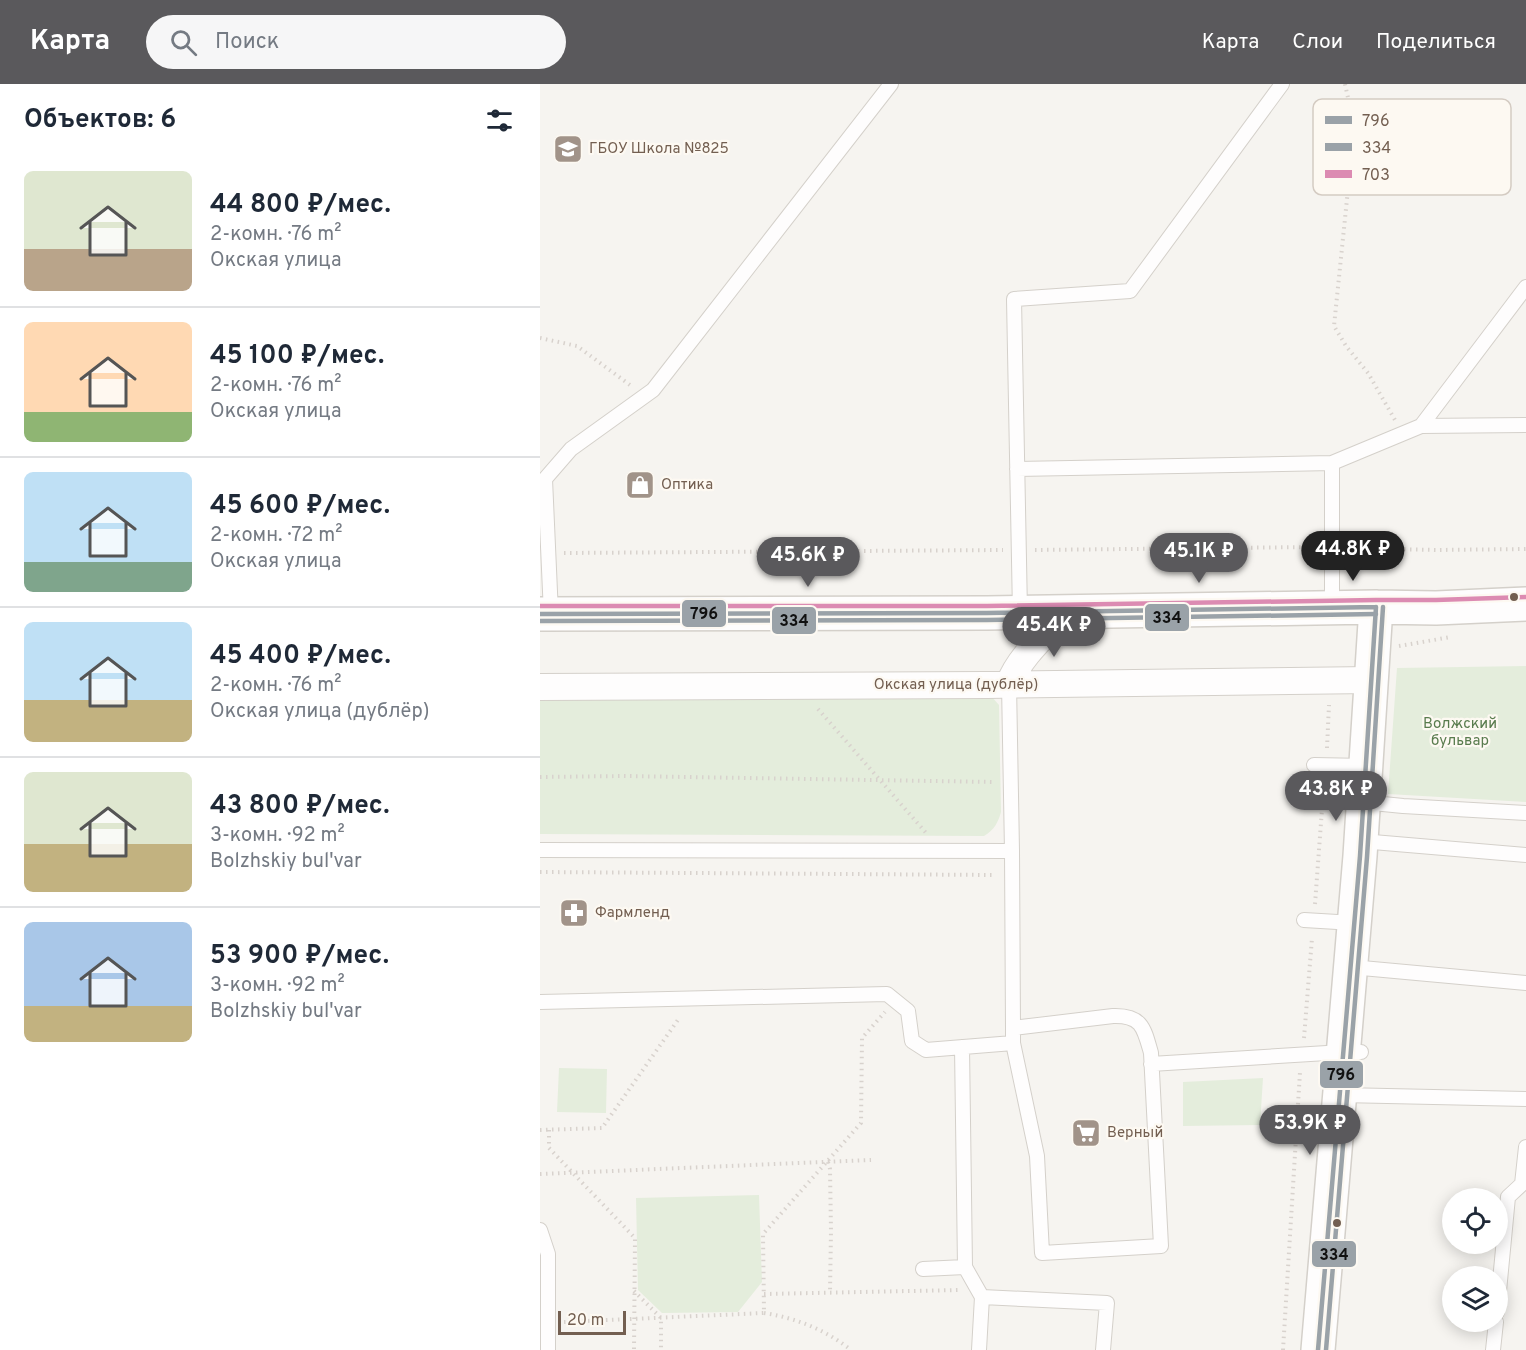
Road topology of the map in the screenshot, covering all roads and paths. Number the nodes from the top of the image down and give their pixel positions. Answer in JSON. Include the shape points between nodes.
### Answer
{"nodes":[{"id":1,"x":891,"y":84,"type":"edge"},
{"id":2,"x":1282,"y":84,"type":"edge"},
{"id":3,"x":1345,"y":84,"type":"edge"},
{"id":4,"x":1348,"y":99,"type":"edge"},
{"id":5,"x":1347,"y":195,"type":"edge"},
{"id":6,"x":1526,"y":287,"type":"edge"},
{"id":7,"x":540,"y":338,"type":"edge"},
{"id":8,"x":645,"y":396,"type":"junction"},
{"id":9,"x":1526,"y":425,"type":"edge"},
{"id":10,"x":1421,"y":426,"type":"junction"},
{"id":11,"x":1403,"y":434,"type":"junction"},
{"id":12,"x":1332,"y":463,"type":"junction"},
{"id":13,"x":1017,"y":468,"type":"junction"},
{"id":14,"x":542,"y":479,"type":"edge"},
{"id":15,"x":1526,"y":604,"type":"edge"},
{"id":16,"x":1332,"y":608,"type":"junction"},
{"id":17,"x":1376,"y":608,"type":"junction"},
{"id":18,"x":1020,"y":612,"type":"junction"},
{"id":19,"x":1066,"y":612,"type":"junction"},
{"id":20,"x":545,"y":614,"type":"edge"},
{"id":21,"x":1371,"y":680,"type":"junction"},
{"id":22,"x":1329,"y":681,"type":"junction"},
{"id":23,"x":1009,"y":684,"type":"junction"},
{"id":24,"x":797,"y":686,"type":"junction"},
{"id":25,"x":540,"y":687,"type":"edge"},
{"id":26,"x":1320,"y":765,"type":"junction"},
{"id":27,"x":1365,"y":766,"type":"junction"},
{"id":28,"x":540,"y":777,"type":"edge"},
{"id":29,"x":880,"y":780,"type":"junction"},
{"id":30,"x":1011,"y":782,"type":"junction"},
{"id":31,"x":1363,"y":802,"type":"junction"},
{"id":32,"x":1526,"y":813,"type":"edge"},
{"id":33,"x":1361,"y":841,"type":"junction"},
{"id":34,"x":540,"y":850,"type":"edge"},
{"id":35,"x":942,"y":850,"type":"junction"},
{"id":36,"x":1012,"y":850,"type":"junction"},
{"id":37,"x":1526,"y":855,"type":"edge"},
{"id":38,"x":540,"y":872,"type":"edge"},
{"id":39,"x":1012,"y":875,"type":"junction"},
{"id":40,"x":1309,"y":920,"type":"junction"},
{"id":41,"x":1354,"y":922,"type":"junction"},
{"id":42,"x":1351,"y":967,"type":"junction"},
{"id":43,"x":1526,"y":982,"type":"edge"},
{"id":44,"x":692,"y":999,"type":"junction"},
{"id":45,"x":896,"y":1001,"type":"junction"},
{"id":46,"x":540,"y":1002,"type":"edge"},
{"id":47,"x":1013,"y":1028,"type":"junction"},
{"id":48,"x":1013,"y":1043,"type":"junction"},
{"id":49,"x":962,"y":1047,"type":"junction"},
{"id":50,"x":1352,"y":1052,"type":"junction"},
{"id":51,"x":1302,"y":1054,"type":"junction"},
{"id":52,"x":1151,"y":1064,"type":"junction"},
{"id":53,"x":1341,"y":1095,"type":"junction"},
{"id":54,"x":1526,"y":1099,"type":"edge"},
{"id":55,"x":540,"y":1130,"type":"edge"},
{"id":56,"x":549,"y":1130,"type":"junction"},
{"id":57,"x":1526,"y":1147,"type":"edge"},
{"id":58,"x":871,"y":1160,"type":"dead end"},
{"id":59,"x":828,"y":1162,"type":"junction"},
{"id":60,"x":573,"y":1173,"type":"junction"},
{"id":61,"x":540,"y":1174,"type":"edge"},
{"id":62,"x":540,"y":1230,"type":"edge"},
{"id":63,"x":1501,"y":1266,"type":"edge"},
{"id":64,"x":965,"y":1268,"type":"junction"},
{"id":65,"x":923,"y":1269,"type":"dead end"},
{"id":66,"x":634,"y":1291,"type":"junction"},
{"id":67,"x":830,"y":1293,"type":"junction"},
{"id":68,"x":979,"y":1293,"type":"junction"},
{"id":69,"x":764,"y":1294,"type":"junction"},
{"id":70,"x":764,"y":1313,"type":"junction"},
{"id":71,"x":661,"y":1318,"type":"junction"},
{"id":72,"x":634,"y":1319,"type":"junction"},
{"id":73,"x":548,"y":1322,"type":"junction"},
{"id":74,"x":1495,"y":1332,"type":"edge"},
{"id":75,"x":548,"y":1350,"type":"edge"},
{"id":76,"x":634,"y":1350,"type":"edge"},
{"id":77,"x":661,"y":1350,"type":"edge"},
{"id":78,"x":851,"y":1350,"type":"edge"},
{"id":79,"x":979,"y":1350,"type":"edge"},
{"id":80,"x":1103,"y":1350,"type":"edge"},
{"id":81,"x":1282,"y":1350,"type":"edge"},
{"id":82,"x":1318,"y":1350,"type":"edge"},
{"id":83,"x":1493,"y":1350,"type":"edge"}],
"edges":[{"from":1,"to":8,"type":"lane"},
{"from":2,"to":13,"type":"lane","via":[[1130,291],[1014,299]]},
{"from":3,"to":4,"type":"path"},
{"from":5,"to":11,"type":"path","via":[[1334,326],[1368,373]]},
{"from":6,"to":10,"type":"lane"},
{"from":7,"to":8,"type":"path","via":[[577,346]]},
{"from":8,"to":14,"type":"lane","via":[[571,450]]},
{"from":9,"to":10,"type":"lane"},
{"from":10,"to":11,"type":"lane"},
{"from":11,"to":12,"type":"lane"},
{"from":12,"to":13,"type":"lane"},
{"from":12,"to":16,"type":"lane"},
{"from":13,"to":18,"type":"lane"},
{"from":14,"to":20,"type":"lane"},
{"from":15,"to":17,"type":"main road"},
{"from":16,"to":17,"type":"main road"},
{"from":16,"to":19,"type":"main road"},
{"from":17,"to":21,"type":"main road"},
{"from":18,"to":19,"type":"main road"},
{"from":18,"to":20,"type":"main road"},
{"from":19,"to":23,"type":"street","via":[[1021,661]]},
{"from":21,"to":22,"type":"street","name":"Окская улица (дублёр)"},
{"from":21,"to":27,"type":"main road"},
{"from":22,"to":23,"type":"street","name":"Окская улица (дублёр)"},
{"from":22,"to":26,"type":"path"},
{"from":23,"to":24,"type":"street","name":"Окская улица (дублёр)"},
{"from":23,"to":30,"type":"lane"},
{"from":24,"to":25,"type":"street","name":"Окская улица (дублёр)"},
{"from":24,"to":29,"type":"path"},
{"from":26,"to":27,"type":"lane"},
{"from":26,"to":40,"type":"path"},
{"from":27,"to":31,"type":"main road"},
{"from":28,"to":29,"type":"path"},
{"from":29,"to":30,"type":"path"},
{"from":29,"to":35,"type":"path"},
{"from":30,"to":36,"type":"lane"},
{"from":31,"to":32,"type":"lane"},
{"from":31,"to":33,"type":"main road"},
{"from":33,"to":37,"type":"lane"},
{"from":33,"to":41,"type":"main road"},
{"from":34,"to":35,"type":"lane"},
{"from":35,"to":36,"type":"lane"},
{"from":36,"to":39,"type":"lane"},
{"from":38,"to":39,"type":"path"},
{"from":39,"to":47,"type":"lane"},
{"from":40,"to":41,"type":"lane"},
{"from":40,"to":51,"type":"path"},
{"from":41,"to":42,"type":"main road"},
{"from":42,"to":43,"type":"lane"},
{"from":42,"to":50,"type":"main road"},
{"from":44,"to":45,"type":"lane","via":[[887,993]]},
{"from":44,"to":46,"type":"lane"},
{"from":44,"to":56,"type":"path","via":[[602,1128]]},
{"from":45,"to":49,"type":"lane","via":[[908,1011],[912,1041],[926,1050]]},
{"from":45,"to":59,"type":"path","via":[[862,1038],[861,1124]]},
{"from":47,"to":48,"type":"lane"},
{"from":47,"to":52,"type":"lane","via":[[1113,1016],[1133,1018],[1145,1033]]},
{"from":48,"to":49,"type":"lane"},
{"from":48,"to":52,"type":"lane","via":[[1036,1156],[1042,1253],[1161,1246]]},
{"from":49,"to":64,"type":"lane"},
{"from":50,"to":51,"type":"lane"},
{"from":50,"to":53,"type":"main road"},
{"from":51,"to":52,"type":"lane"},
{"from":51,"to":81,"type":"path"},
{"from":53,"to":54,"type":"lane"},
{"from":53,"to":82,"type":"main road"},
{"from":55,"to":56,"type":"path"},
{"from":56,"to":60,"type":"path","via":[[549,1148]]},
{"from":57,"to":63,"type":"lane","via":[[1522,1184],[1508,1197]]},
{"from":58,"to":59,"type":"path"},
{"from":59,"to":60,"type":"path"},
{"from":59,"to":67,"type":"path"},
{"from":59,"to":69,"type":"path","via":[[764,1234]]},
{"from":60,"to":61,"type":"path"},
{"from":60,"to":66,"type":"path","via":[[634,1238]]},
{"from":62,"to":73,"type":"lane","via":[[548,1254]]},
{"from":64,"to":65,"type":"lane"},
{"from":64,"to":68,"type":"lane"},
{"from":66,"to":71,"type":"path"},
{"from":66,"to":72,"type":"path"},
{"from":67,"to":68,"type":"path"},
{"from":67,"to":69,"type":"path"},
{"from":68,"to":79,"type":"lane"},
{"from":68,"to":80,"type":"lane","via":[[1107,1303]]},
{"from":69,"to":70,"type":"path"},
{"from":70,"to":71,"type":"path"},
{"from":70,"to":78,"type":"path","via":[[821,1330]]},
{"from":71,"to":72,"type":"path"},
{"from":71,"to":77,"type":"path"},
{"from":72,"to":73,"type":"path"},
{"from":72,"to":76,"type":"path"},
{"from":73,"to":75,"type":"lane"},
{"from":74,"to":83,"type":"lane"}]}
